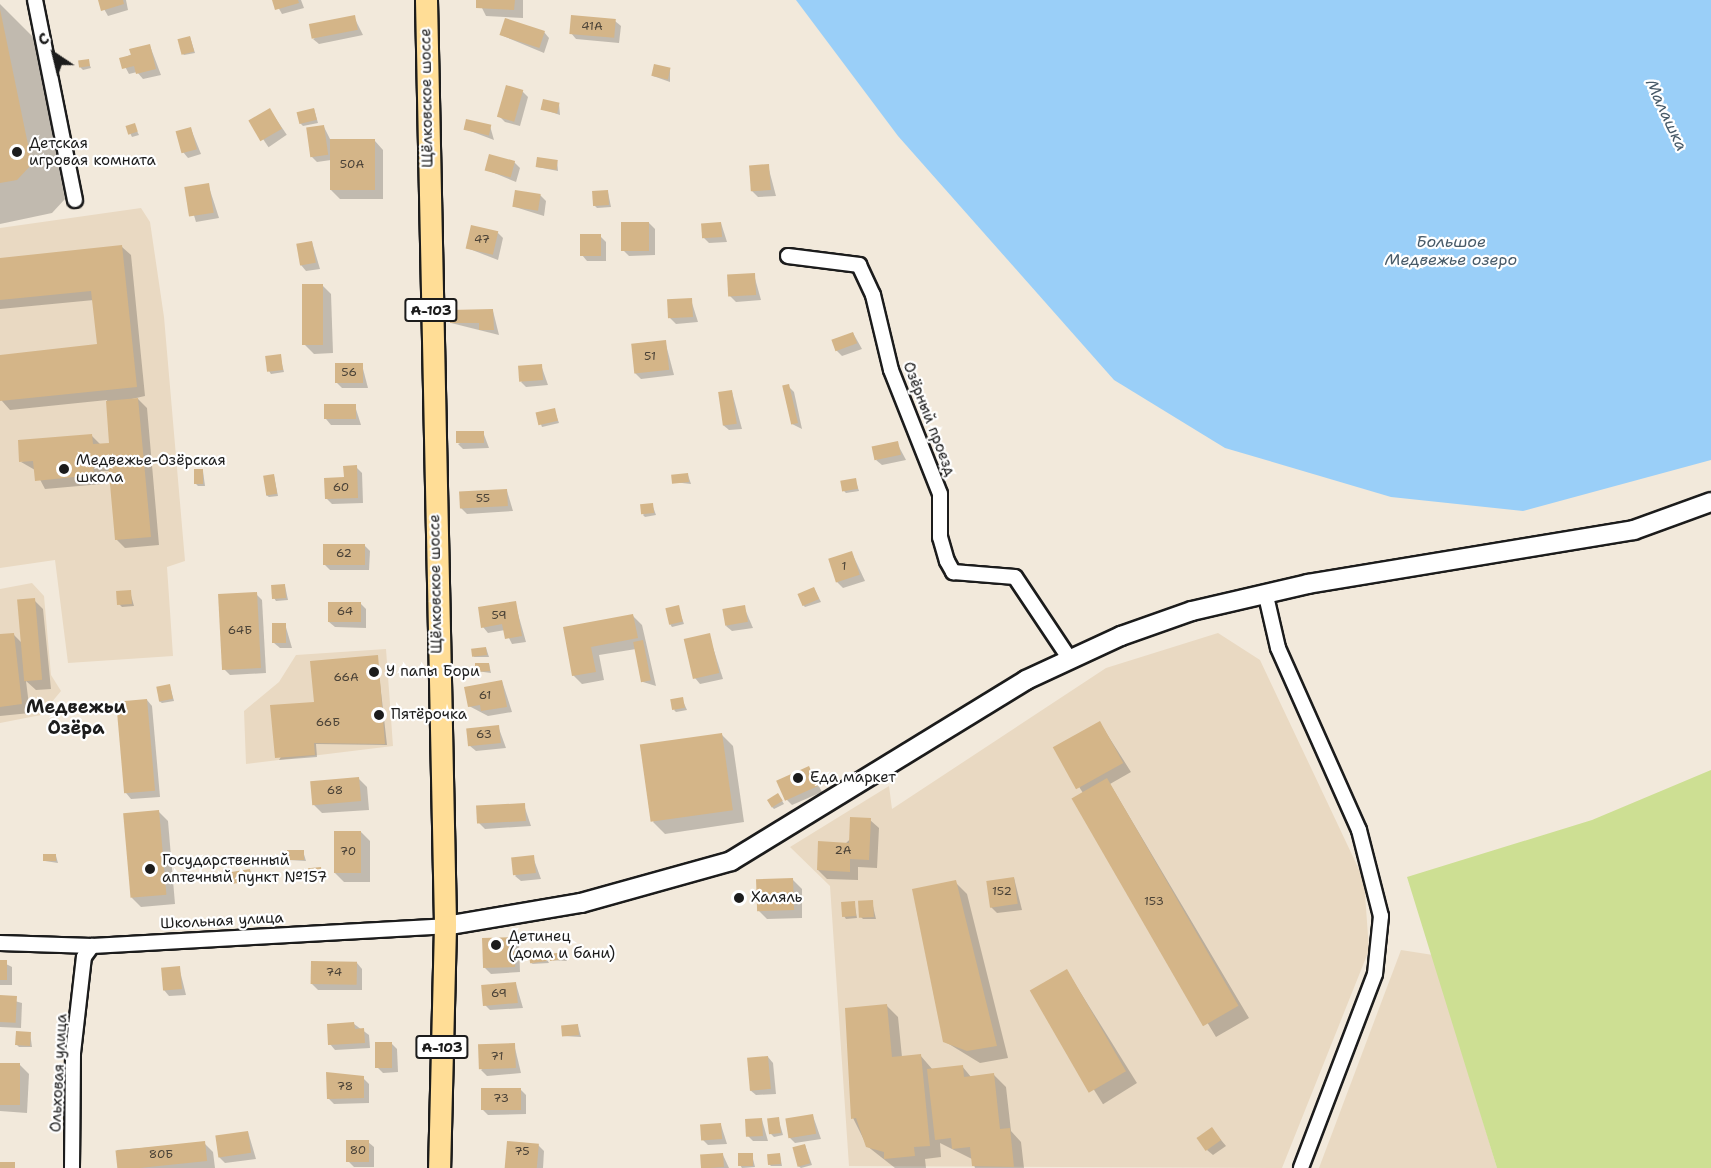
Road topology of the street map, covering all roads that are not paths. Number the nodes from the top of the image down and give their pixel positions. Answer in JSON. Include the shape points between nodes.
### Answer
{"nodes":[{"id":1,"x":35,"y":0,"type":"edge"},
{"id":2,"x":426,"y":0,"type":"edge"},
{"id":3,"x":75,"y":200,"type":"dead end"},
{"id":4,"x":788,"y":256,"type":"dead end"},
{"id":5,"x":1711,"y":502,"type":"edge"},
{"id":6,"x":1266,"y":596,"type":"junction"},
{"id":7,"x":1069,"y":658,"type":"junction"},
{"id":8,"x":445,"y":926,"type":"junction"},
{"id":9,"x":0,"y":943,"type":"edge"},
{"id":10,"x":92,"y":946,"type":"junction"},
{"id":11,"x":72,"y":1168,"type":"edge"},
{"id":12,"x":439,"y":1168,"type":"edge"},
{"id":13,"x":1300,"y":1168,"type":"edge"}],
"edges":[{"from":1,"to":3,"type":"street"},
{"from":2,"to":8,"type":"main road","name":"Щёлковское шоссе","number":"А-103"},
{"from":4,"to":7,"type":"street","name":"Озёрный проезд","via":[[859,265],[873,295],[895,380],[940,494],[940,537],[947,561],[953,572],[1015,577]]},
{"from":5,"to":6,"type":"main road","via":[[1635,530]]},
{"from":6,"to":7,"type":"main road","via":[[1192,611]]},
{"from":6,"to":13,"type":"street","via":[[1278,648],[1359,830],[1381,916],[1375,974]]},
{"from":7,"to":8,"type":"main road","via":[[731,861],[581,903]]},
{"from":8,"to":10,"type":"street","name":"Школьная улица"},
{"from":8,"to":12,"type":"main road","name":"Щёлковское шоссе","number":"А-103"},
{"from":9,"to":10,"type":"street","name":"Школьная улица"},
{"from":10,"to":11,"type":"street","name":"Ольховая улица","via":[[84,957],[73,1053]]}]}
